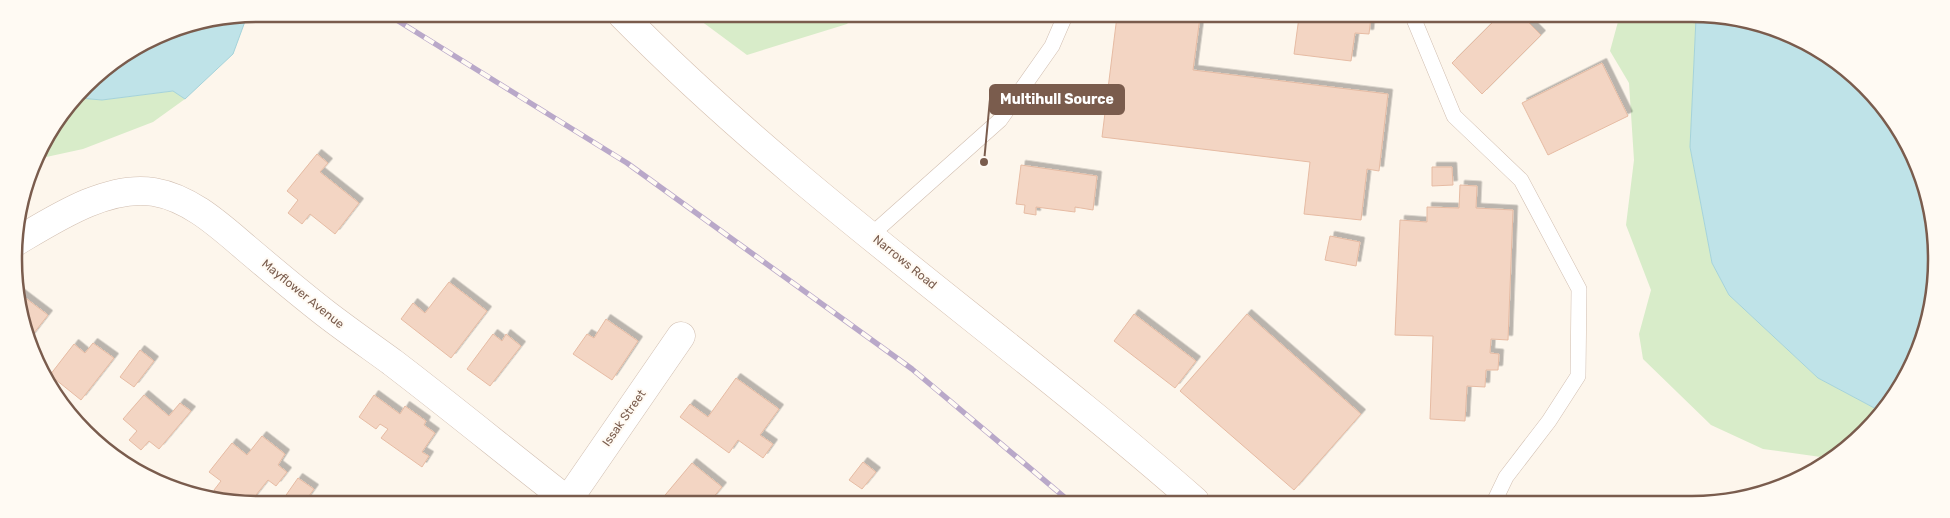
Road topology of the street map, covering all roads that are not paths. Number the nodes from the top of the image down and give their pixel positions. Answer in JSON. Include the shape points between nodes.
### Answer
{"nodes":[{"id":1,"x":629,"y":22,"type":"edge"},
{"id":2,"x":1062,"y":22,"type":"edge"},
{"id":3,"x":1415,"y":22,"type":"edge"},
{"id":4,"x":871,"y":235,"type":"junction"},
{"id":5,"x":24,"y":238,"type":"edge"},
{"id":6,"x":681,"y":336,"type":"dead end"},
{"id":7,"x":562,"y":496,"type":"edge"},
{"id":8,"x":570,"y":496,"type":"edge"},
{"id":9,"x":1189,"y":496,"type":"edge"},
{"id":10,"x":1497,"y":496,"type":"edge"}],
"edges":[{"from":1,"to":4,"type":"street","name":"Narrows Road","via":[[746,130]]},
{"from":2,"to":4,"type":"lane","via":[[1052,46],[1000,120]]},
{"from":3,"to":10,"type":"lane","via":[[1454,116],[1521,180],[1579,289],[1578,376],[1549,421],[1506,477]]},
{"from":4,"to":9,"type":"street","name":"Narrows Road"},
{"from":5,"to":7,"type":"street","name":"Mayflower Avenue","via":[[70,212],[124,192],[154,192],[180,201],[220,227]]},
{"from":6,"to":8,"type":"street","name":"Issak Street"}]}
